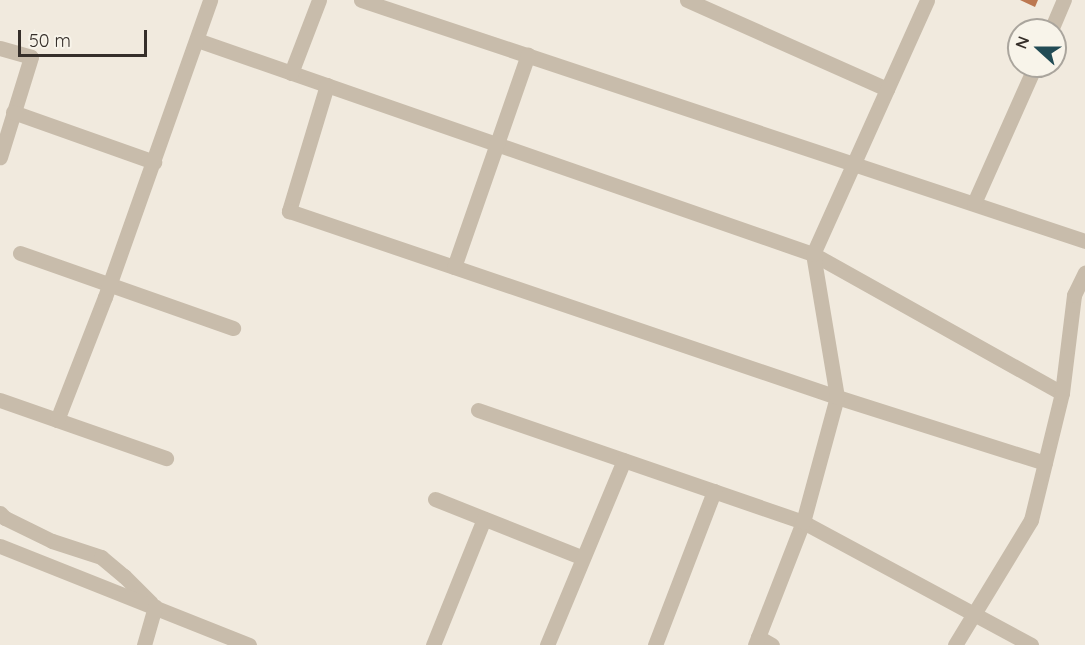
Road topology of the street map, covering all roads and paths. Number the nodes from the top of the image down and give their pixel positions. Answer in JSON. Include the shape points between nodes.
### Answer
{"nodes":[{"id":1,"x":210,"y":0,"type":"edge"},
{"id":2,"x":319,"y":0,"type":"edge"},
{"id":3,"x":361,"y":0,"type":"edge"},
{"id":4,"x":687,"y":0,"type":"edge"},
{"id":5,"x":927,"y":0,"type":"edge"},
{"id":6,"x":1064,"y":0,"type":"edge"},
{"id":7,"x":1056,"y":18,"type":"edge"},
{"id":8,"x":197,"y":40,"type":"junction"},
{"id":9,"x":0,"y":48,"type":"edge"},
{"id":10,"x":528,"y":55,"type":"junction"},
{"id":11,"x":291,"y":73,"type":"junction"},
{"id":12,"x":1030,"y":78,"type":"edge"},
{"id":13,"x":327,"y":85,"type":"junction"},
{"id":14,"x":887,"y":89,"type":"junction"},
{"id":15,"x":14,"y":112,"type":"junction"},
{"id":16,"x":3,"y":137,"type":"edge"},
{"id":17,"x":497,"y":144,"type":"junction"},
{"id":18,"x":0,"y":157,"type":"edge"},
{"id":19,"x":154,"y":162,"type":"junction"},
{"id":20,"x":854,"y":163,"type":"junction"},
{"id":21,"x":974,"y":203,"type":"junction"},
{"id":22,"x":1085,"y":241,"type":"edge"},
{"id":23,"x":20,"y":253,"type":"dead end"},
{"id":24,"x":813,"y":254,"type":"junction"},
{"id":25,"x":454,"y":267,"type":"junction"},
{"id":26,"x":1085,"y":272,"type":"edge"},
{"id":27,"x":110,"y":285,"type":"junction"},
{"id":28,"x":233,"y":328,"type":"dead end"},
{"id":29,"x":1062,"y":393,"type":"junction"},
{"id":30,"x":837,"y":397,"type":"junction"},
{"id":31,"x":0,"y":400,"type":"edge"},
{"id":32,"x":478,"y":410,"type":"dead end"},
{"id":33,"x":57,"y":420,"type":"junction"},
{"id":34,"x":166,"y":458,"type":"dead end"},
{"id":35,"x":624,"y":460,"type":"junction"},
{"id":36,"x":1045,"y":463,"type":"junction"},
{"id":37,"x":714,"y":491,"type":"junction"},
{"id":38,"x":435,"y":499,"type":"dead end"},
{"id":39,"x":0,"y":513,"type":"edge"},
{"id":40,"x":484,"y":519,"type":"junction"},
{"id":41,"x":803,"y":522,"type":"junction"},
{"id":42,"x":0,"y":546,"type":"edge"},
{"id":43,"x":583,"y":558,"type":"junction"},
{"id":44,"x":155,"y":607,"type":"junction"},
{"id":45,"x":974,"y":615,"type":"junction"},
{"id":46,"x":757,"y":641,"type":"edge"},
{"id":47,"x":550,"y":644,"type":"edge"},
{"id":48,"x":144,"y":645,"type":"edge"},
{"id":49,"x":248,"y":645,"type":"edge"},
{"id":50,"x":433,"y":645,"type":"edge"},
{"id":51,"x":656,"y":645,"type":"edge"},
{"id":52,"x":772,"y":645,"type":"edge"},
{"id":53,"x":955,"y":645,"type":"edge"},
{"id":54,"x":1031,"y":645,"type":"edge"}],
"edges":[{"from":1,"to":8,"type":"street"},
{"from":2,"to":11,"type":"street"},
{"from":3,"to":10,"type":"street"},
{"from":4,"to":14,"type":"street"},
{"from":5,"to":14,"type":"street"},
{"from":6,"to":7,"type":"street"},
{"from":8,"to":11,"type":"street"},
{"from":8,"to":19,"type":"street"},
{"from":9,"to":15,"type":"street","via":[[31,57]]},
{"from":10,"to":17,"type":"street"},
{"from":10,"to":20,"type":"street"},
{"from":11,"to":13,"type":"street"},
{"from":12,"to":21,"type":"street"},
{"from":13,"to":17,"type":"street"},
{"from":13,"to":25,"type":"street","via":[[289,211]]},
{"from":14,"to":20,"type":"street"},
{"from":15,"to":16,"type":"street"},
{"from":15,"to":19,"type":"street"},
{"from":16,"to":18,"type":"street"},
{"from":17,"to":24,"type":"street"},
{"from":17,"to":25,"type":"street"},
{"from":19,"to":27,"type":"street"},
{"from":20,"to":21,"type":"street"},
{"from":20,"to":24,"type":"street"},
{"from":21,"to":22,"type":"street"},
{"from":23,"to":27,"type":"street"},
{"from":24,"to":29,"type":"street"},
{"from":24,"to":30,"type":"street"},
{"from":25,"to":30,"type":"street"},
{"from":26,"to":29,"type":"street","via":[[1074,295]]},
{"from":27,"to":28,"type":"street"},
{"from":27,"to":33,"type":"street"},
{"from":29,"to":36,"type":"street"},
{"from":30,"to":36,"type":"street"},
{"from":30,"to":41,"type":"street"},
{"from":31,"to":33,"type":"street"},
{"from":32,"to":35,"type":"street"},
{"from":33,"to":34,"type":"street"},
{"from":35,"to":37,"type":"street"},
{"from":35,"to":43,"type":"street"},
{"from":36,"to":45,"type":"street","via":[[1031,520]]},
{"from":37,"to":41,"type":"street"},
{"from":37,"to":51,"type":"street"},
{"from":38,"to":40,"type":"street"},
{"from":39,"to":44,"type":"street","via":[[52,541],[101,557]]},
{"from":40,"to":43,"type":"street"},
{"from":40,"to":50,"type":"street"},
{"from":41,"to":45,"type":"street"},
{"from":41,"to":46,"type":"street"},
{"from":42,"to":44,"type":"street"},
{"from":43,"to":47,"type":"street"},
{"from":44,"to":48,"type":"street"},
{"from":44,"to":49,"type":"street"},
{"from":45,"to":53,"type":"street"},
{"from":45,"to":54,"type":"street"},
{"from":46,"to":52,"type":"street"}]}
